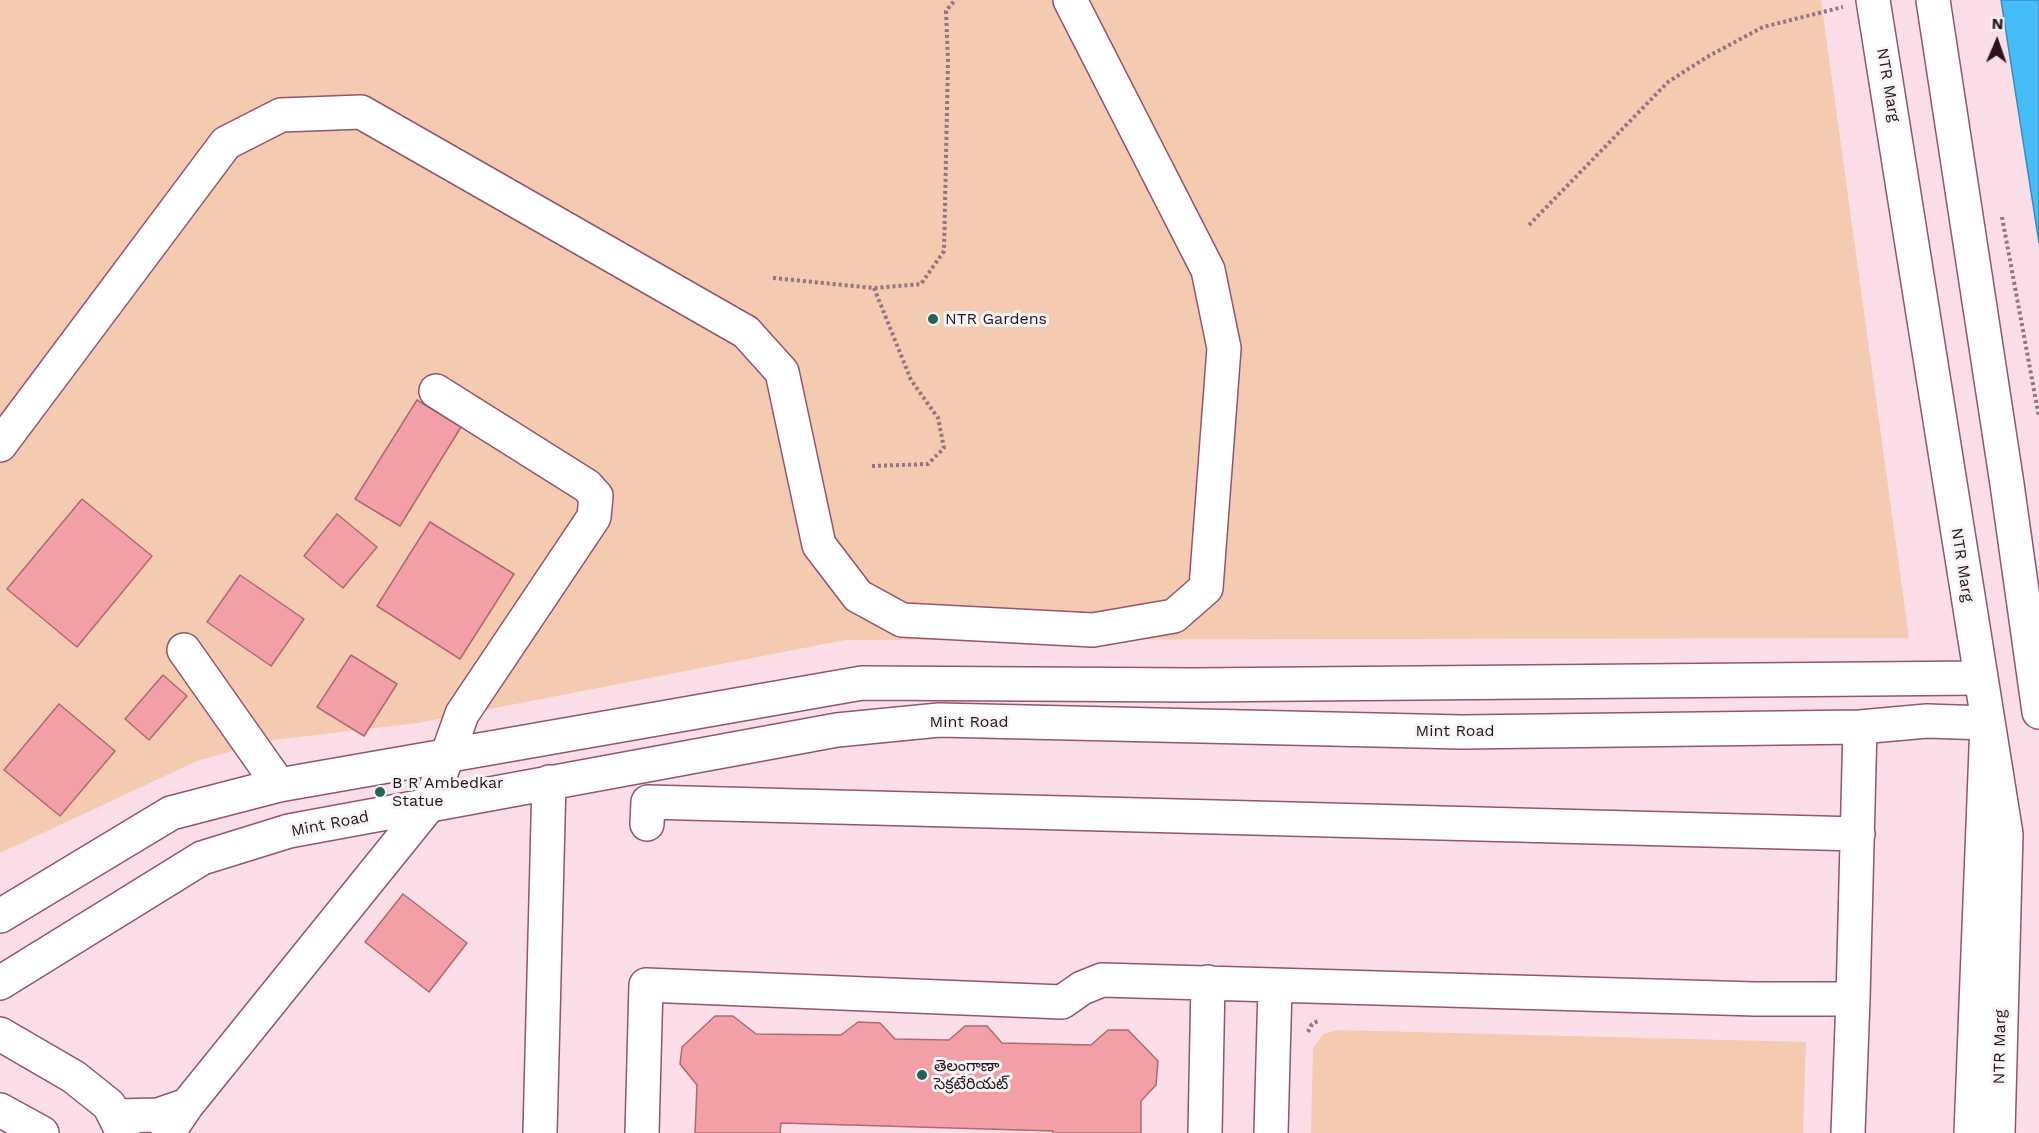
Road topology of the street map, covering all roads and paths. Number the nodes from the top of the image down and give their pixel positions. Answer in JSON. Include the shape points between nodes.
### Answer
{"nodes":[{"id":1,"x":955,"y":0,"type":"edge"},
{"id":2,"x":1070,"y":0,"type":"edge"},
{"id":3,"x":1873,"y":0,"type":"edge"},
{"id":4,"x":1933,"y":0,"type":"edge"},
{"id":5,"x":1529,"y":225,"type":"dead end"},
{"id":6,"x":773,"y":278,"type":"dead end"},
{"id":7,"x":874,"y":288,"type":"junction"},
{"id":8,"x":436,"y":391,"type":"dead end"},
{"id":9,"x":0,"y":445,"type":"edge"},
{"id":10,"x":872,"y":466,"type":"dead end"},
{"id":11,"x":184,"y":650,"type":"dead end"},
{"id":12,"x":1980,"y":678,"type":"junction"},
{"id":13,"x":2039,"y":712,"type":"edge"},
{"id":14,"x":1987,"y":723,"type":"junction"},
{"id":15,"x":1860,"y":727,"type":"junction"},
{"id":16,"x":447,"y":756,"type":"junction"},
{"id":17,"x":549,"y":782,"type":"junction"},
{"id":18,"x":279,"y":785,"type":"junction"},
{"id":19,"x":430,"y":804,"type":"junction"},
{"id":20,"x":647,"y":824,"type":"dead end"},
{"id":21,"x":1858,"y":834,"type":"junction"},
{"id":22,"x":0,"y":916,"type":"edge"},
{"id":23,"x":1208,"y":982,"type":"junction"},
{"id":24,"x":0,"y":983,"type":"edge"},
{"id":25,"x":1275,"y":986,"type":"junction"},
{"id":26,"x":1852,"y":999,"type":"junction"},
{"id":27,"x":1320,"y":1020,"type":"dead end"},
{"id":28,"x":0,"y":1034,"type":"edge"},
{"id":29,"x":1306,"y":1035,"type":"dead end"},
{"id":30,"x":187,"y":1105,"type":"junction"},
{"id":31,"x":0,"y":1110,"type":"edge"},
{"id":32,"x":119,"y":1124,"type":"edge"},
{"id":33,"x":42,"y":1133,"type":"edge"},
{"id":34,"x":168,"y":1133,"type":"edge"},
{"id":35,"x":540,"y":1133,"type":"edge"},
{"id":36,"x":642,"y":1133,"type":"edge"},
{"id":37,"x":1205,"y":1133,"type":"edge"},
{"id":38,"x":1271,"y":1133,"type":"edge"},
{"id":39,"x":1848,"y":1133,"type":"edge"},
{"id":40,"x":1971,"y":1133,"type":"edge"},
{"id":41,"x":1998,"y":1133,"type":"edge"}],
"edges":[{"from":1,"to":7,"type":"path","via":[[946,11],[944,251],[921,284]]},
{"from":2,"to":9,"type":"street","via":[[1208,270],[1224,348],[1206,588],[1174,616],[1093,630],[902,620],[858,596],[819,545],[782,372],[746,332],[361,112],[280,116],[226,143]]},
{"from":3,"to":5,"type":"path","via":[[1763,27],[1668,82]]},
{"from":3,"to":12,"type":"street","name":"NTR Marg"},
{"from":4,"to":13,"type":"street"},
{"from":6,"to":7,"type":"path"},
{"from":7,"to":10,"type":"path","via":[[911,381],[938,418],[944,448],[928,464]]},
{"from":8,"to":16,"type":"street","via":[[587,486],[596,496],[594,516],[462,714]]},
{"from":11,"to":18,"type":"street"},
{"from":12,"to":14,"type":"street","name":"NTR Marg"},
{"from":12,"to":16,"type":"street","via":[[862,684]]},
{"from":14,"to":15,"type":"street","name":"Mint Road","via":[[1927,721]]},
{"from":14,"to":40,"type":"street"},
{"from":14,"to":41,"type":"street","name":"NTR Marg","via":[[2006,834]]},
{"from":15,"to":17,"type":"street","name":"Mint Road","via":[[1462,732],[939,720],[837,729]]},
{"from":15,"to":21,"type":"street"},
{"from":16,"to":18,"type":"street"},
{"from":16,"to":19,"type":"street"},
{"from":17,"to":19,"type":"street","name":"Mint Road"},
{"from":17,"to":35,"type":"street"},
{"from":18,"to":22,"type":"street","via":[[171,813]]},
{"from":19,"to":24,"type":"street","name":"Mint Road","via":[[302,828],[202,858]]},
{"from":19,"to":30,"type":"street"},
{"from":20,"to":21,"type":"street","via":[[648,802],[843,818]]},
{"from":21,"to":26,"type":"street"},
{"from":23,"to":25,"type":"street"},
{"from":23,"to":36,"type":"street","via":[[1102,980],[1062,1002],[646,985]]},
{"from":23,"to":37,"type":"street"},
{"from":25,"to":26,"type":"street"},
{"from":25,"to":38,"type":"street"},
{"from":26,"to":39,"type":"street"},
{"from":27,"to":29,"type":"path","via":[[1312,1024]]},
{"from":28,"to":32,"type":"street","via":[[74,1077],[109,1105]]},
{"from":30,"to":32,"type":"street"},
{"from":30,"to":34,"type":"street"},
{"from":31,"to":33,"type":"street"}]}
